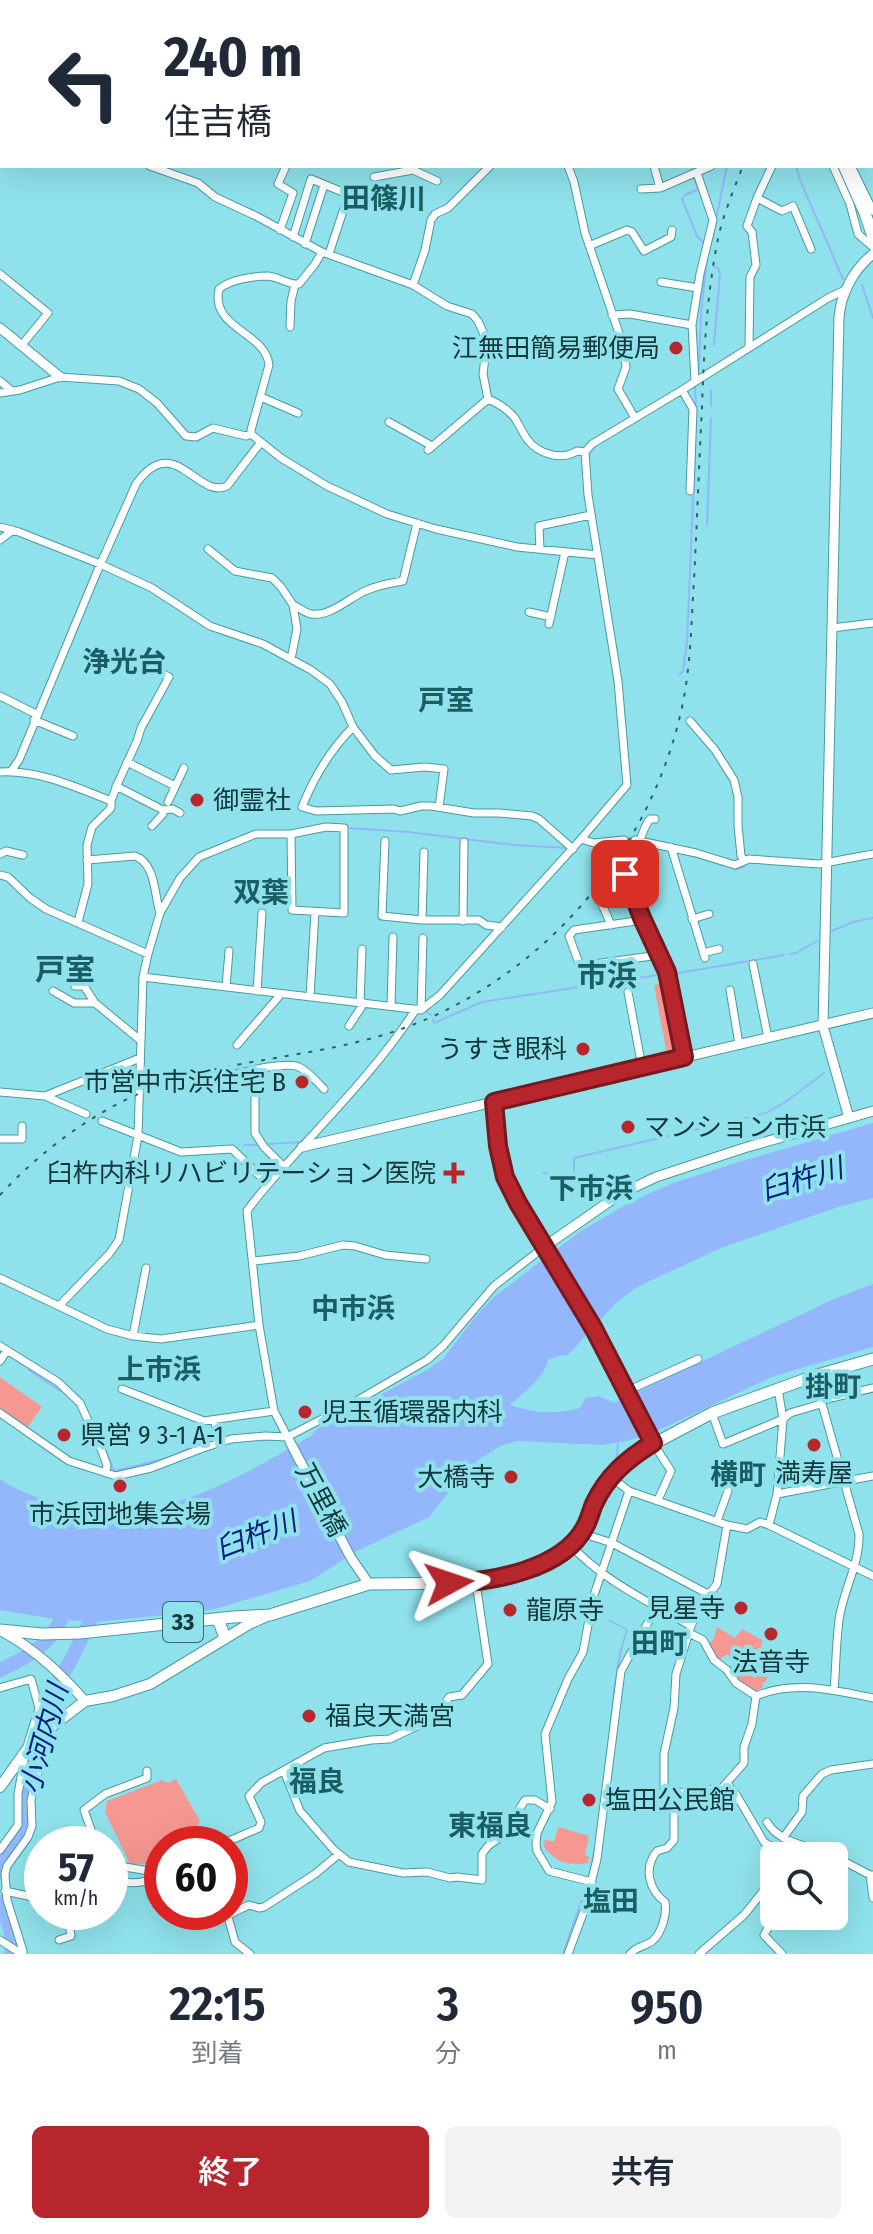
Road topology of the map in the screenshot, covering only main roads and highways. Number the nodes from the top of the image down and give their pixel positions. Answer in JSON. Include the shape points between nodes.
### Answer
{"nodes":[{"id":1,"x":845,"y":168,"type":"edge"},
{"id":2,"x":873,"y":237,"type":"edge"},
{"id":3,"x":873,"y":1361,"type":"edge"},
{"id":4,"x":270,"y":1615,"type":"junction"},
{"id":5,"x":218,"y":1619,"type":"junction"},
{"id":6,"x":0,"y":1630,"type":"edge"},
{"id":7,"x":225,"y":1638,"type":"junction"},
{"id":8,"x":0,"y":1787,"type":"edge"}],
"edges":[{"from":1,"to":2,"type":"main road"},
{"from":3,"to":4,"type":"main road","number":"33","via":[[814,1376],[651,1439],[611,1477],[581,1533],[532,1569],[476,1583],[369,1584]]},
{"from":4,"to":5,"type":"main road","number":"33"},
{"from":4,"to":7,"type":"main road"},
{"from":5,"to":6,"type":"main road","number":"33","via":[[80,1633]]},
{"from":5,"to":7,"type":"main road"},
{"from":7,"to":8,"type":"main road","via":[[150,1684],[85,1701],[33,1741]]}]}
